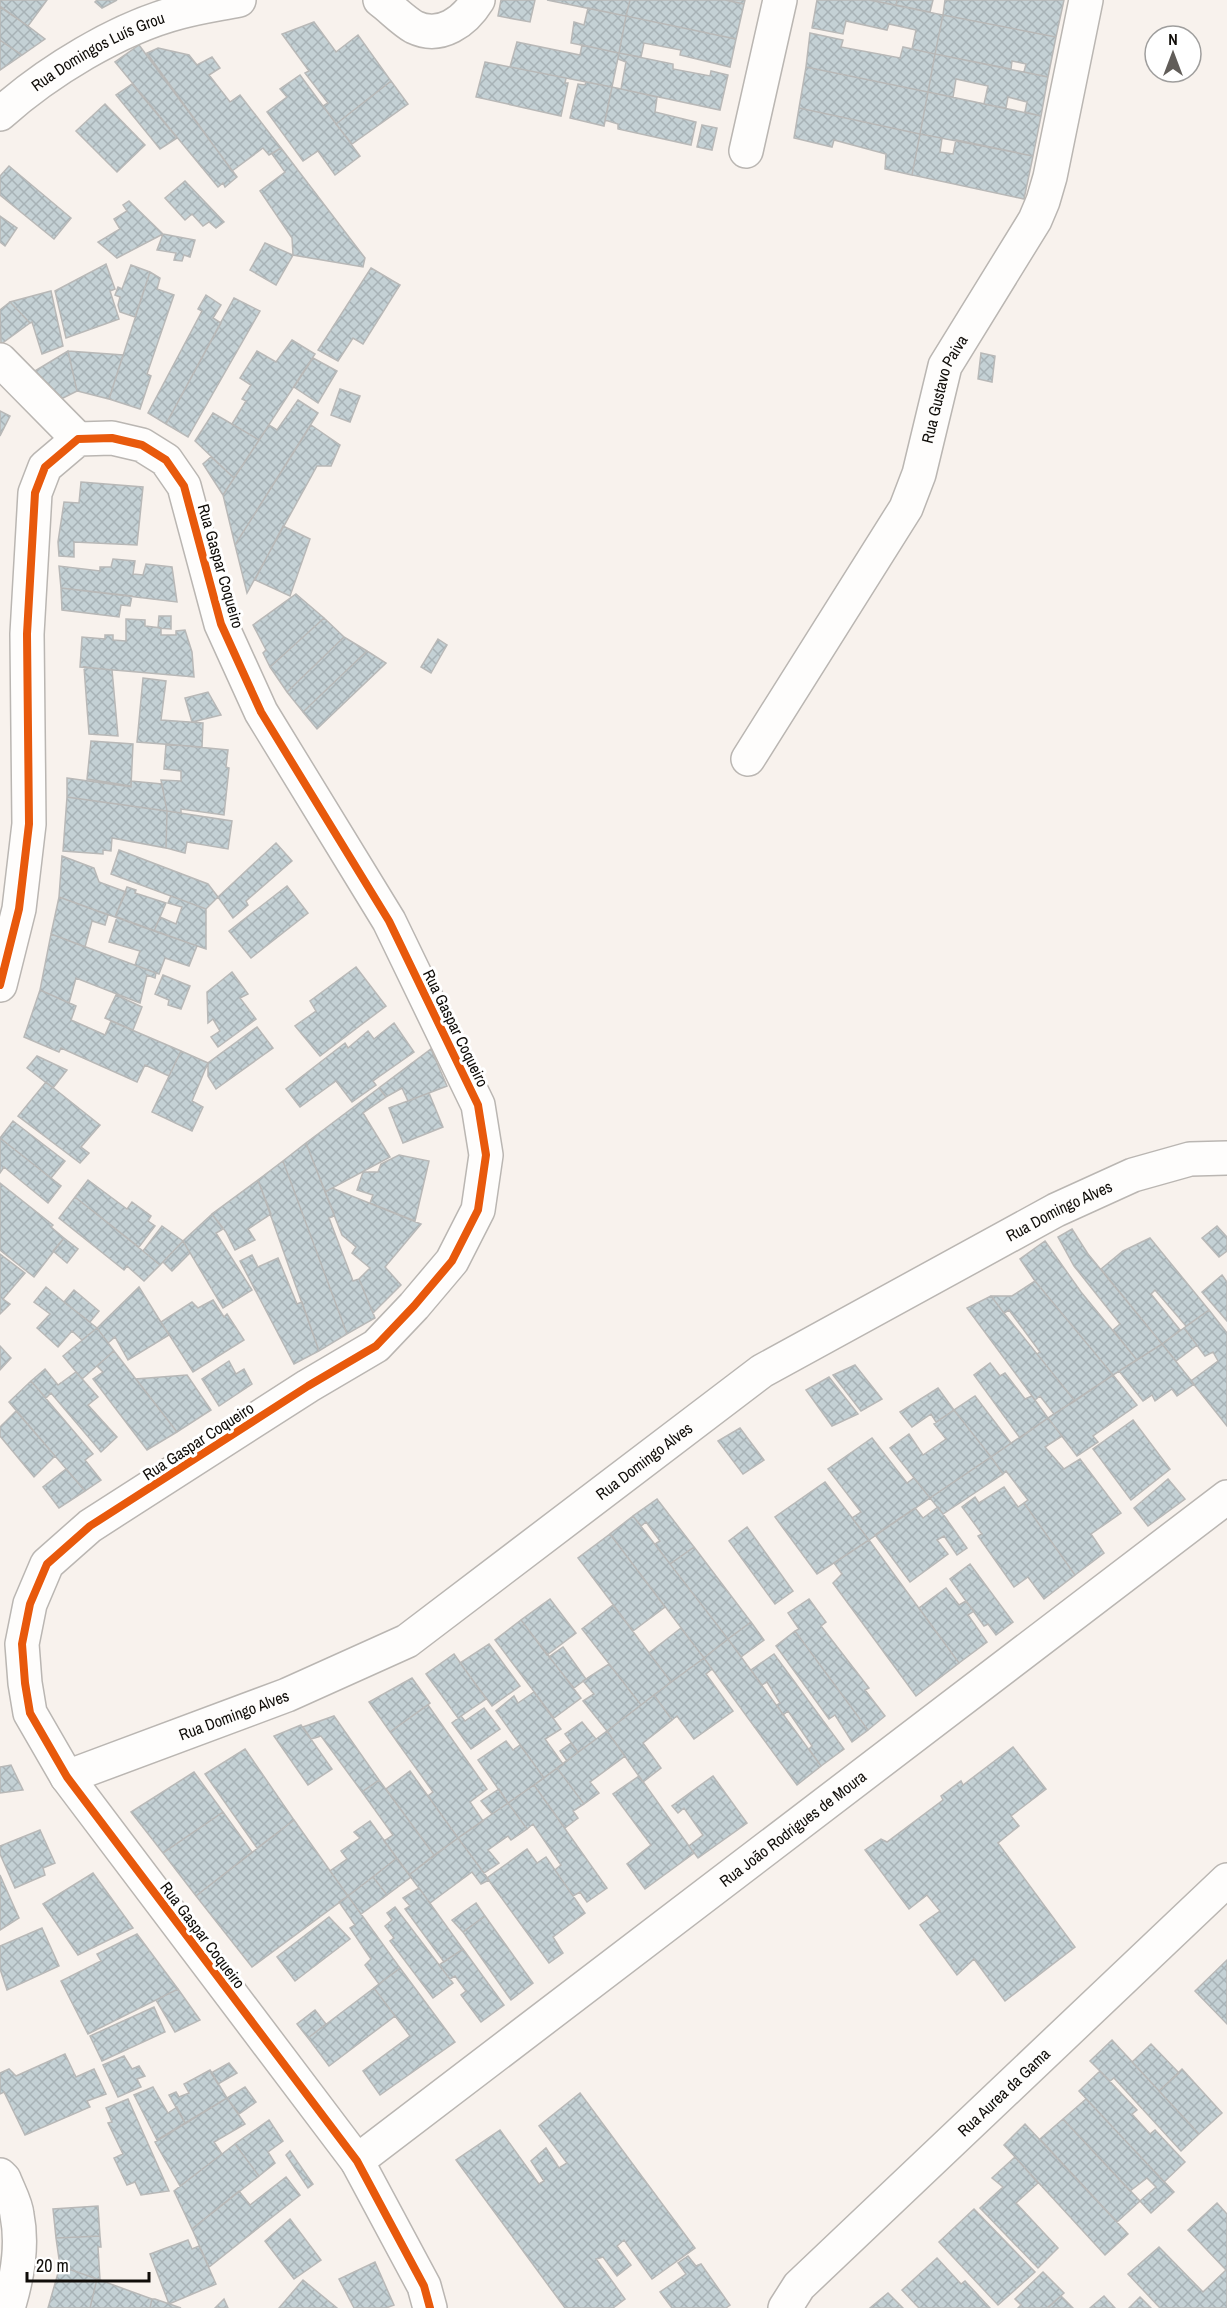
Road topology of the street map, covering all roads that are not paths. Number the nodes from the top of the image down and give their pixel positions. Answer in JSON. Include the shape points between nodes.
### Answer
{"nodes":[{"id":1,"x":239,"y":0,"type":"edge"},
{"id":2,"x":380,"y":0,"type":"edge"},
{"id":3,"x":478,"y":0,"type":"edge"},
{"id":4,"x":780,"y":0,"type":"edge"},
{"id":5,"x":1086,"y":0,"type":"edge"},
{"id":6,"x":0,"y":114,"type":"edge"},
{"id":7,"x":746,"y":151,"type":"dead end"},
{"id":8,"x":0,"y":360,"type":"edge"},
{"id":9,"x":78,"y":439,"type":"junction"},
{"id":10,"x":748,"y":759,"type":"dead end"},
{"id":11,"x":3,"y":963,"type":"edge"},
{"id":12,"x":1227,"y":1158,"type":"edge"},
{"id":13,"x":1227,"y":1497,"type":"edge"},
{"id":14,"x":68,"y":1777,"type":"junction"},
{"id":15,"x":1227,"y":1880,"type":"edge"},
{"id":16,"x":357,"y":2161,"type":"junction"},
{"id":17,"x":0,"y":2175,"type":"edge"},
{"id":18,"x":8,"y":2308,"type":"edge"},
{"id":19,"x":430,"y":2308,"type":"edge"},
{"id":20,"x":785,"y":2308,"type":"edge"}],
"edges":[{"from":1,"to":6,"type":"street","name":"Rua Domingos Luís Grou","via":[[178,12],[108,39]]},
{"from":2,"to":3,"type":"street","via":[[415,27],[432,30],[450,28],[464,19]]},
{"from":4,"to":7,"type":"street"},
{"from":5,"to":10,"type":"street","name":"Rua Gustavo Paiva","via":[[1050,177],[1035,219],[945,366],[919,474],[906,508]]},
{"from":8,"to":9,"type":"street"},
{"from":9,"to":11,"type":"street","via":[[45,467],[35,493],[27,634],[29,824],[19,909]]},
{"from":9,"to":14,"type":"street","name":"Rua Gaspar Coqueiro","via":[[112,438],[142,445],[166,460],[184,486],[221,624],[256,703],[389,921],[478,1105],[486,1155],[478,1210],[452,1261],[376,1346],[90,1526],[47,1564],[30,1604],[22,1644],[25,1683],[30,1713]]},
{"from":12,"to":14,"type":"street","name":"Rua Domingo Alves","via":[[1190,1159],[1133,1175],[1056,1210],[762,1371],[406,1641],[287,1695]]},
{"from":13,"to":16,"type":"street","name":"Rua João Rodrigues de Moura"},
{"from":14,"to":16,"type":"street","name":"Rua Gaspar Coqueiro"},
{"from":15,"to":20,"type":"street","name":"Rua Aurea da Gama","via":[[799,2286]]},
{"from":16,"to":19,"type":"street","name":"Rua Gaspar Coqueiro","via":[[424,2286]]},
{"from":17,"to":18,"type":"street","via":[[17,2213],[19,2252]]}]}
